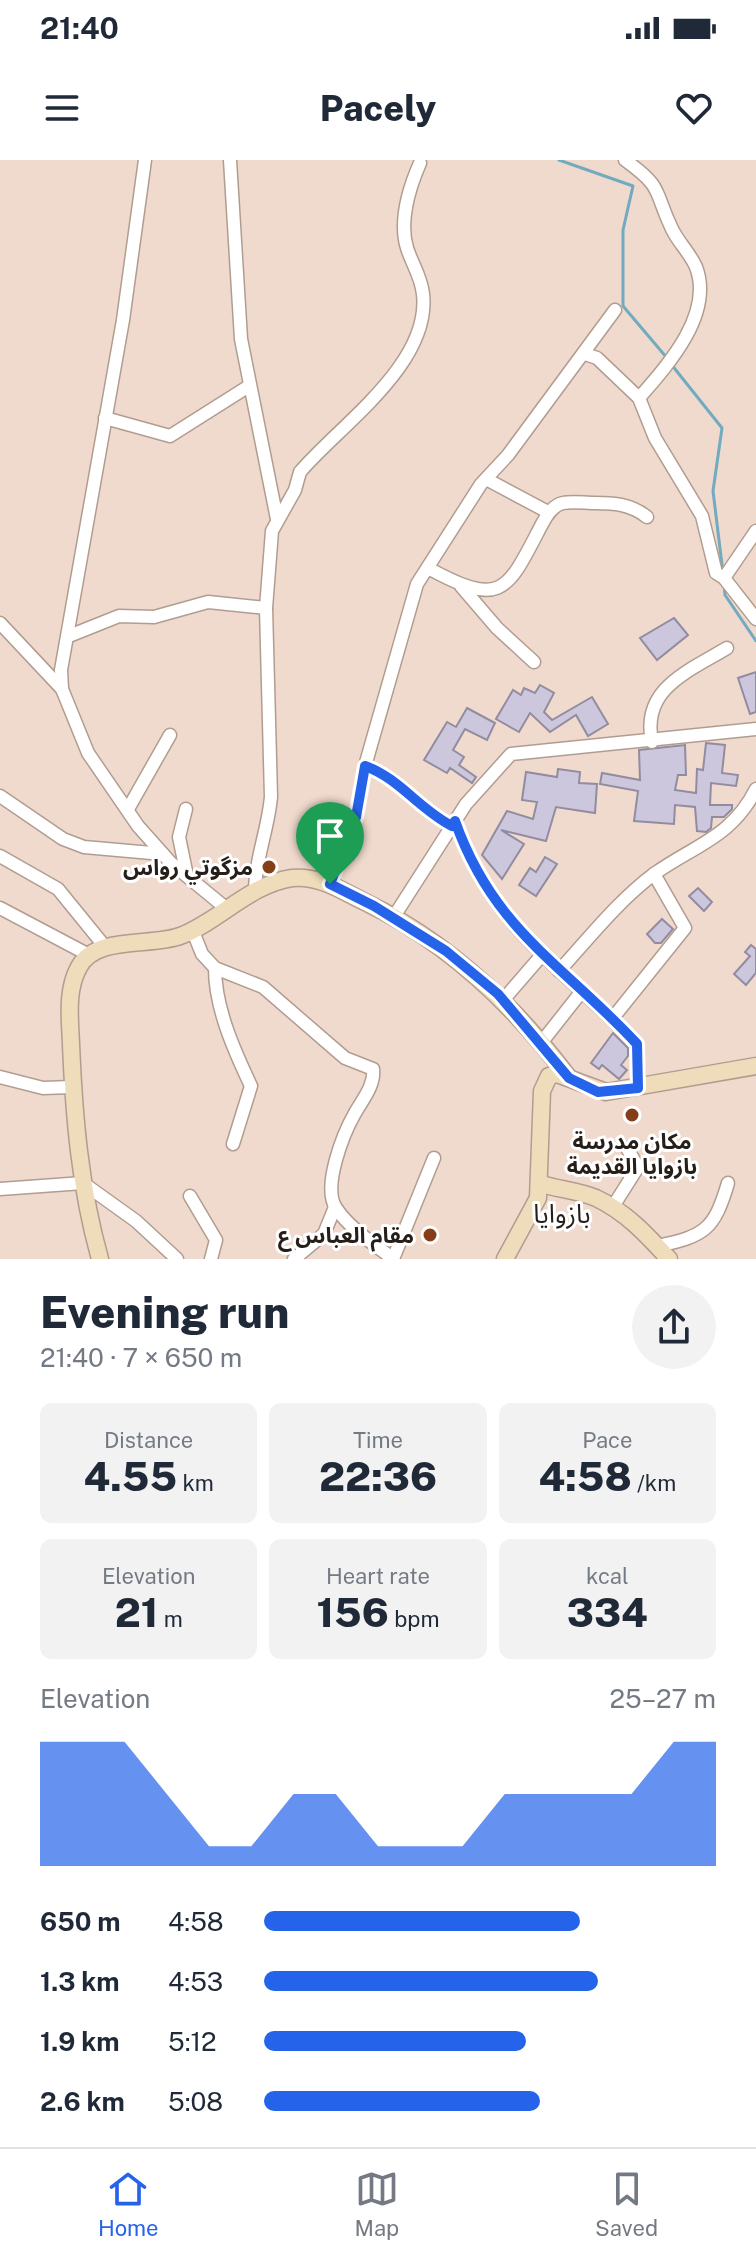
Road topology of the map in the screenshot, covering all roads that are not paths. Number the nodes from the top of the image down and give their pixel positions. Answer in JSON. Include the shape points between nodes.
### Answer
{"nodes":[{"id":1,"x":145,"y":160,"type":"edge"},
{"id":2,"x":230,"y":160,"type":"edge"},
{"id":3,"x":625,"y":160,"type":"edge"},
{"id":4,"x":420,"y":163,"type":"dead end"},
{"id":5,"x":615,"y":310,"type":"dead end"},
{"id":6,"x":585,"y":354,"type":"junction"},
{"id":7,"x":249,"y":386,"type":"junction"},
{"id":8,"x":639,"y":398,"type":"junction"},
{"id":9,"x":105,"y":418,"type":"junction"},
{"id":10,"x":486,"y":479,"type":"junction"},
{"id":11,"x":548,"y":512,"type":"junction"},
{"id":12,"x":647,"y":517,"type":"dead end"},
{"id":13,"x":277,"y":519,"type":"junction"},
{"id":14,"x":756,"y":531,"type":"edge"},
{"id":15,"x":428,"y":568,"type":"junction"},
{"id":16,"x":724,"y":578,"type":"junction"},
{"id":17,"x":461,"y":586,"type":"junction"},
{"id":18,"x":266,"y":608,"type":"junction"},
{"id":19,"x":756,"y":619,"type":"edge"},
{"id":20,"x":0,"y":623,"type":"edge"},
{"id":21,"x":69,"y":636,"type":"junction"},
{"id":22,"x":727,"y":648,"type":"dead end"},
{"id":23,"x":534,"y":662,"type":"dead end"},
{"id":24,"x":62,"y":689,"type":"junction"},
{"id":25,"x":756,"y":729,"type":"edge"},
{"id":26,"x":170,"y":735,"type":"dead end"},
{"id":27,"x":652,"y":742,"type":"junction"},
{"id":28,"x":365,"y":766,"type":"junction"},
{"id":29,"x":756,"y":789,"type":"edge"},
{"id":30,"x":0,"y":796,"type":"edge"},
{"id":31,"x":128,"y":809,"type":"junction"},
{"id":32,"x":186,"y":809,"type":"dead end"},
{"id":33,"x":453,"y":823,"type":"junction"},
{"id":34,"x":163,"y":854,"type":"junction"},
{"id":35,"x":0,"y":856,"type":"edge"},
{"id":36,"x":654,"y":874,"type":"junction"},
{"id":37,"x":187,"y":876,"type":"junction"},
{"id":38,"x":330,"y":884,"type":"junction"},
{"id":39,"x":255,"y":893,"type":"junction"},
{"id":40,"x":0,"y":908,"type":"edge"},
{"id":41,"x":227,"y":909,"type":"junction"},
{"id":42,"x":393,"y":918,"type":"junction"},
{"id":43,"x":192,"y":929,"type":"junction"},
{"id":44,"x":106,"y":948,"type":"junction"},
{"id":45,"x":89,"y":955,"type":"junction"},
{"id":46,"x":542,"y":955,"type":"junction"},
{"id":47,"x":215,"y":968,"type":"junction"},
{"id":48,"x":559,"y":971,"type":"junction"},
{"id":49,"x":582,"y":991,"type":"junction"},
{"id":50,"x":503,"y":1000,"type":"junction"},
{"id":51,"x":612,"y":1019,"type":"junction"},
{"id":52,"x":541,"y":1043,"type":"junction"},
{"id":53,"x":756,"y":1066,"type":"edge"},
{"id":54,"x":736,"y":1072,"type":"junction"},
{"id":55,"x":756,"y":1075,"type":"edge"},
{"id":56,"x":0,"y":1077,"type":"edge"},
{"id":57,"x":569,"y":1078,"type":"junction"},
{"id":58,"x":72,"y":1087,"type":"junction"},
{"id":59,"x":638,"y":1088,"type":"junction"},
{"id":60,"x":233,"y":1144,"type":"dead end"},
{"id":61,"x":627,"y":1148,"type":"dead end"},
{"id":62,"x":434,"y":1158,"type":"dead end"},
{"id":63,"x":83,"y":1183,"type":"junction"},
{"id":64,"x":728,"y":1183,"type":"dead end"},
{"id":65,"x":541,"y":1184,"type":"junction"},
{"id":66,"x":0,"y":1189,"type":"edge"},
{"id":67,"x":190,"y":1196,"type":"dead end"},
{"id":68,"x":335,"y":1207,"type":"junction"},
{"id":69,"x":612,"y":1208,"type":"junction"},
{"id":70,"x":657,"y":1246,"type":"junction"},
{"id":71,"x":100,"y":1259,"type":"edge"},
{"id":72,"x":177,"y":1259,"type":"edge"},
{"id":73,"x":211,"y":1259,"type":"edge"},
{"id":74,"x":294,"y":1259,"type":"edge"},
{"id":75,"x":392,"y":1259,"type":"edge"},
{"id":76,"x":505,"y":1259,"type":"edge"},
{"id":77,"x":669,"y":1259,"type":"edge"}],
"edges":[{"from":1,"to":9,"type":"street"},
{"from":2,"to":7,"type":"street","via":[[234,279]]},
{"from":3,"to":8,"type":"street","via":[[651,179],[672,229],[695,265],[701,290],[684,338]]},
{"from":4,"to":13,"type":"street","via":[[404,226],[424,297],[419,328],[397,372],[300,472]]},
{"from":5,"to":6,"type":"street"},
{"from":6,"to":8,"type":"street","via":[[597,358]]},
{"from":6,"to":10,"type":"street"},
{"from":7,"to":9,"type":"street","via":[[170,436]]},
{"from":7,"to":13,"type":"street"},
{"from":8,"to":16,"type":"street","via":[[655,438],[702,516],[716,573]]},
{"from":9,"to":21,"type":"street"},
{"from":10,"to":11,"type":"street"},
{"from":10,"to":15,"type":"street"},
{"from":11,"to":12,"type":"street","via":[[562,503],[610,503],[636,508]]},
{"from":11,"to":17,"type":"street","via":[[513,579],[482,591]]},
{"from":13,"to":18,"type":"street"},
{"from":14,"to":16,"type":"street"},
{"from":15,"to":17,"type":"street"},
{"from":15,"to":28,"type":"street","via":[[406,613]]},
{"from":16,"to":19,"type":"street"},
{"from":17,"to":23,"type":"street"},
{"from":18,"to":21,"type":"street","via":[[208,602],[154,617],[119,616]]},
{"from":18,"to":39,"type":"street","via":[[272,779]]},
{"from":20,"to":24,"type":"street"},
{"from":21,"to":24,"type":"street"},
{"from":22,"to":27,"type":"street","via":[[656,699],[648,721]]},
{"from":24,"to":31,"type":"street","via":[[88,753]]},
{"from":25,"to":27,"type":"street"},
{"from":26,"to":31,"type":"street"},
{"from":27,"to":33,"type":"street","via":[[511,754]]},
{"from":28,"to":33,"type":"street","via":[[379,771],[437,819]]},
{"from":28,"to":38,"type":"street","via":[[356,817]]},
{"from":29,"to":36,"type":"street","via":[[744,813],[724,832]]},
{"from":30,"to":34,"type":"street","via":[[63,839],[84,847]]},
{"from":31,"to":34,"type":"street"},
{"from":32,"to":37,"type":"street","via":[[179,837]]},
{"from":33,"to":42,"type":"street"},
{"from":33,"to":46,"type":"street","via":[[505,917]]},
{"from":34,"to":37,"type":"street"},
{"from":35,"to":44,"type":"street","via":[[58,889]]},
{"from":36,"to":48,"type":"street"},
{"from":36,"to":51,"type":"street","via":[[685,928]]},
{"from":37,"to":41,"type":"street"},
{"from":38,"to":39,"type":"street","via":[[295,878]]},
{"from":38,"to":42,"type":"street"},
{"from":39,"to":41,"type":"street"},
{"from":40,"to":45,"type":"street"},
{"from":41,"to":43,"type":"street"},
{"from":42,"to":50,"type":"street","via":[[446,951]]},
{"from":43,"to":44,"type":"street","via":[[164,940]]},
{"from":43,"to":47,"type":"street","via":[[202,954]]},
{"from":44,"to":45,"type":"street"},
{"from":45,"to":58,"type":"street","via":[[79,966],[72,989]]},
{"from":46,"to":48,"type":"street"},
{"from":46,"to":50,"type":"street"},
{"from":47,"to":60,"type":"street","via":[[215,992],[251,1086]]},
{"from":47,"to":68,"type":"street","via":[[263,987],[345,1058],[373,1069],[374,1079],[338,1154],[331,1190]]},
{"from":48,"to":49,"type":"street"},
{"from":49,"to":51,"type":"street"},
{"from":49,"to":52,"type":"street"},
{"from":50,"to":52,"type":"street"},
{"from":51,"to":59,"type":"street","via":[[637,1044]]},
{"from":52,"to":57,"type":"street"},
{"from":53,"to":54,"type":"street"},
{"from":54,"to":55,"type":"street"},
{"from":54,"to":59,"type":"street"},
{"from":56,"to":58,"type":"street","via":[[43,1088]]},
{"from":57,"to":59,"type":"street","via":[[598,1092]]},
{"from":57,"to":65,"type":"street","via":[[549,1076],[542,1091]]},
{"from":58,"to":63,"type":"street"},
{"from":61,"to":69,"type":"street","via":[[638,1167]]},
{"from":62,"to":75,"type":"street"},
{"from":63,"to":66,"type":"street"},
{"from":63,"to":71,"type":"street"},
{"from":63,"to":72,"type":"street"},
{"from":64,"to":70,"type":"street","via":[[718,1216],[706,1229]]},
{"from":65,"to":69,"type":"street","via":[[593,1197]]},
{"from":65,"to":76,"type":"street","via":[[533,1210]]},
{"from":67,"to":73,"type":"street","via":[[216,1240]]},
{"from":68,"to":74,"type":"street","via":[[324,1234]]},
{"from":68,"to":75,"type":"street"},
{"from":69,"to":70,"type":"street"},
{"from":70,"to":77,"type":"street"}]}
